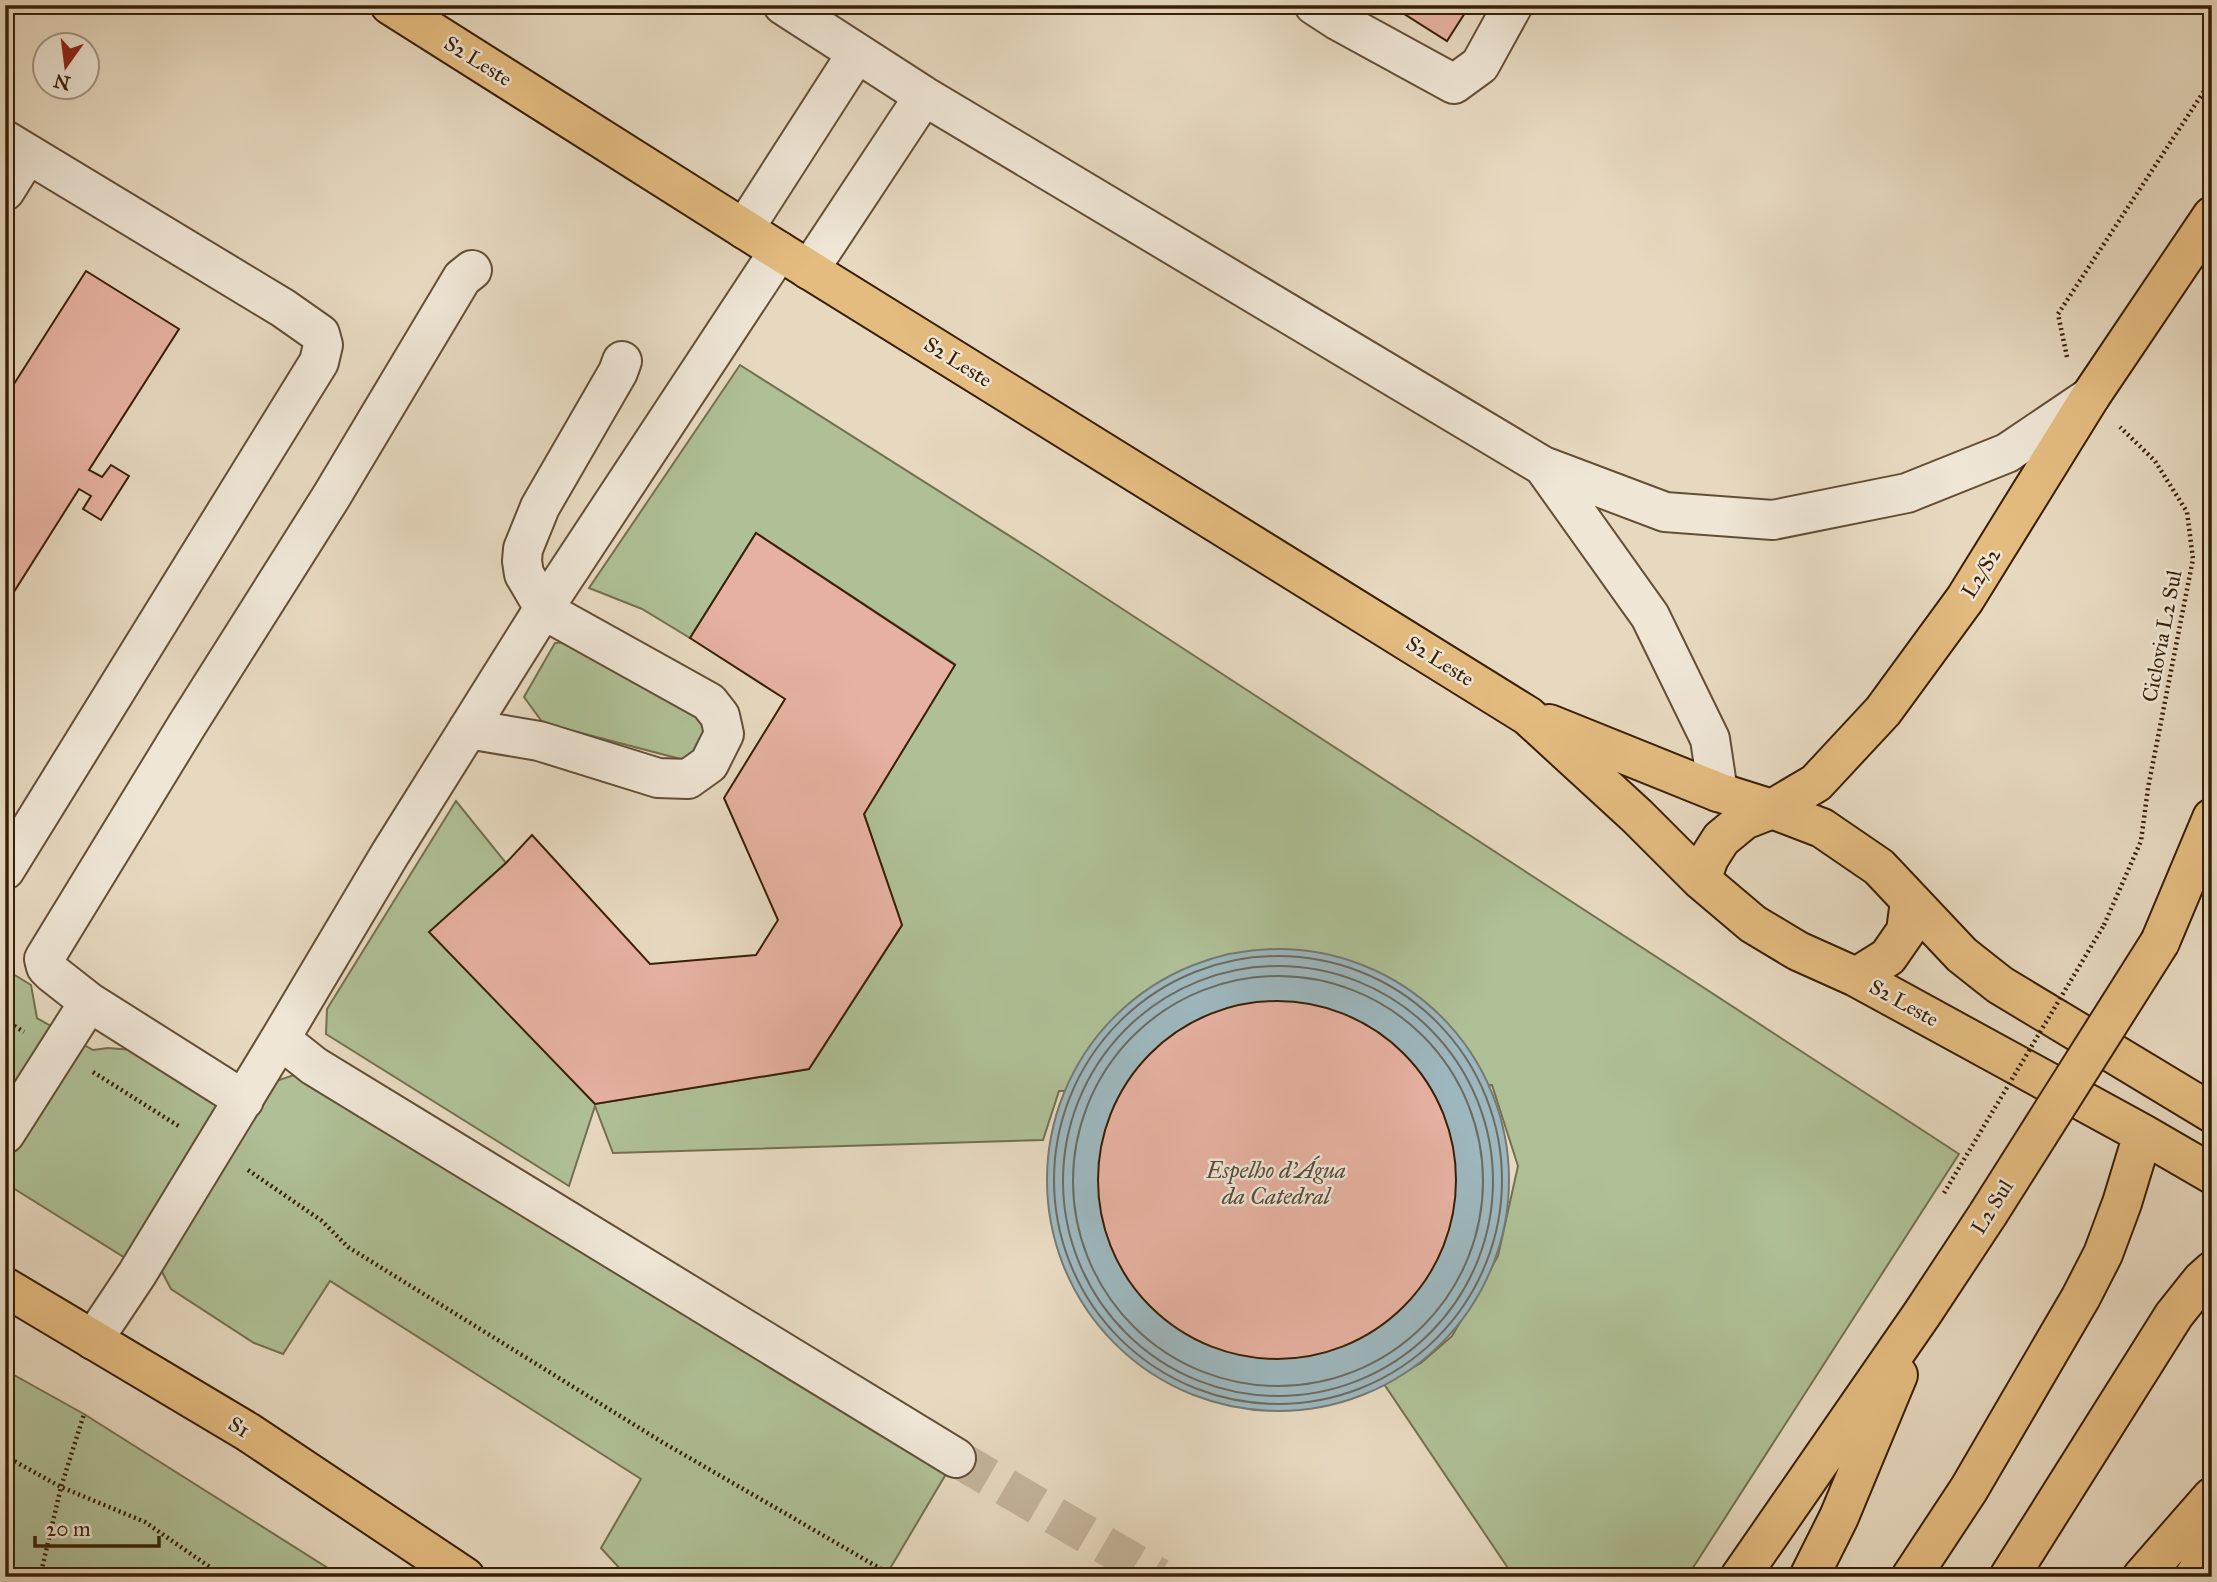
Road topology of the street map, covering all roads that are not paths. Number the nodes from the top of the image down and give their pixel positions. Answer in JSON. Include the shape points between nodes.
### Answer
{"nodes":[{"id":1,"x":390,"y":5,"type":"edge"},
{"id":2,"x":783,"y":5,"type":"edge"},
{"id":3,"x":1513,"y":5,"type":"edge"},
{"id":4,"x":1331,"y":10,"type":"edge"},
{"id":5,"x":857,"y":52,"type":"junction"},
{"id":6,"x":924,"y":96,"type":"junction"},
{"id":7,"x":16,"y":147,"type":"edge"},
{"id":8,"x":5,"y":191,"type":"edge"},
{"id":9,"x":2212,"y":216,"type":"edge"},
{"id":10,"x":744,"y":229,"type":"junction"},
{"id":11,"x":794,"y":261,"type":"junction"},
{"id":12,"x":472,"y":270,"type":"dead end"},
{"id":13,"x":622,"y":361,"type":"dead end"},
{"id":14,"x":2090,"y":397,"type":"junction"},
{"id":15,"x":1543,"y":466,"type":"junction"},
{"id":16,"x":544,"y":608,"type":"junction"},
{"id":17,"x":1528,"y":716,"type":"junction"},
{"id":18,"x":468,"y":729,"type":"junction"},
{"id":19,"x":1718,"y":792,"type":"junction"},
{"id":20,"x":1772,"y":809,"type":"junction"},
{"id":21,"x":2212,"y":818,"type":"edge"},
{"id":22,"x":2212,"y":856,"type":"edge"},
{"id":23,"x":5,"y":870,"type":"edge"},
{"id":24,"x":1700,"y":880,"type":"junction"},
{"id":25,"x":1910,"y":901,"type":"junction"},
{"id":26,"x":2166,"y":927,"type":"junction"},
{"id":27,"x":1856,"y":977,"type":"junction"},
{"id":28,"x":89,"y":1002,"type":"junction"},
{"id":29,"x":280,"y":1039,"type":"junction"},
{"id":30,"x":244,"y":1100,"type":"junction"},
{"id":31,"x":2210,"y":1108,"type":"edge"},
{"id":32,"x":5,"y":1134,"type":"edge"},
{"id":33,"x":2143,"y":1134,"type":"junction"},
{"id":34,"x":2212,"y":1174,"type":"edge"},
{"id":35,"x":2212,"y":1272,"type":"edge"},
{"id":36,"x":5,"y":1287,"type":"edge"},
{"id":37,"x":1922,"y":1314,"type":"junction"},
{"id":38,"x":93,"y":1340,"type":"junction"},
{"id":39,"x":956,"y":1458,"type":"tunnel mouth"},
{"id":40,"x":2212,"y":1497,"type":"edge"},
{"id":41,"x":2212,"y":1547,"type":"edge"},
{"id":42,"x":465,"y":1577,"type":"edge"},
{"id":43,"x":1740,"y":1577,"type":"edge"},
{"id":44,"x":1809,"y":1577,"type":"edge"},
{"id":45,"x":1912,"y":1577,"type":"edge"},
{"id":46,"x":2009,"y":1577,"type":"edge"},
{"id":47,"x":2142,"y":1577,"type":"edge"},
{"id":48,"x":2194,"y":1577,"type":"edge"}],
"edges":[{"from":1,"to":10,"type":"main road","name":"S2 Leste"},
{"from":2,"to":5,"type":"street"},
{"from":3,"to":4,"type":"street","via":[[1480,65],[1454,84]]},
{"from":5,"to":6,"type":"street"},
{"from":5,"to":10,"type":"street"},
{"from":6,"to":11,"type":"street"},
{"from":6,"to":15,"type":"street"},
{"from":7,"to":8,"type":"street"},
{"from":7,"to":23,"type":"street","via":[[283,308],[320,334],[323,345],[312,374]]},
{"from":9,"to":14,"type":"main road","name":"L2/S2"},
{"from":10,"to":11,"type":"main road","name":"S2 Leste"},
{"from":11,"to":16,"type":"street"},
{"from":11,"to":17,"type":"main road","name":"S2 Leste"},
{"from":12,"to":28,"type":"street","via":[[462,278],[44,958],[52,973]]},
{"from":13,"to":16,"type":"street","via":[[540,507],[523,549],[524,574]]},
{"from":14,"to":15,"type":"street","via":[[2007,453],[1907,494],[1773,520],[1665,512]]},
{"from":14,"to":20,"type":"main road","name":"L2/S2","via":[[1965,599],[1882,711],[1816,783]]},
{"from":15,"to":19,"type":"street","via":[[1650,616],[1710,739]]},
{"from":16,"to":18,"type":"street"},
{"from":16,"to":18,"type":"street","via":[[709,702],[720,716],[724,734],[709,764],[688,779],[658,778],[539,741]]},
{"from":17,"to":19,"type":"main road","name":"S2 Leste"},
{"from":17,"to":24,"type":"main road","name":"S2 Leste"},
{"from":18,"to":29,"type":"street"},
{"from":19,"to":20,"type":"main road","name":"S2 Leste"},
{"from":20,"to":24,"type":"main road","name":"L2/S2","via":[[1744,820],[1721,839]]},
{"from":20,"to":25,"type":"main road","name":"S2 Leste","via":[[1822,828],[1879,867]]},
{"from":21,"to":26,"type":"main road","name":"L2 Sul"},
{"from":22,"to":26,"type":"main road"},
{"from":24,"to":27,"type":"main road","name":"S2 Leste","via":[[1753,925]]},
{"from":25,"to":27,"type":"main road","via":[[1906,931],[1888,957]]},
{"from":25,"to":31,"type":"main road","name":"S2 Leste","via":[[2000,985]]},
{"from":26,"to":37,"type":"main road","name":"L2 Sul","bridge":true},
{"from":27,"to":33,"type":"main road","name":"S2 Leste"},
{"from":28,"to":30,"type":"street"},
{"from":28,"to":32,"type":"street"},
{"from":29,"to":30,"type":"street"},
{"from":29,"to":39,"type":"street","via":[[314,1066]]},
{"from":30,"to":38,"type":"street"},
{"from":33,"to":34,"type":"main road","name":"S2 Leste"},
{"from":33,"to":45,"type":"main road","via":[[2103,1254],[2081,1297]]},
{"from":35,"to":46,"type":"main road","via":[[2174,1315]]},
{"from":36,"to":38,"type":"main road","name":"S1"},
{"from":37,"to":43,"type":"main road","name":"L2 Sul"},
{"from":37,"to":44,"type":"main road","via":[[1873,1438]]},
{"from":38,"to":42,"type":"main road","name":"S1","via":[[248,1432]]},
{"from":40,"to":47,"type":"main road"},
{"from":41,"to":48,"type":"main road"}]}
